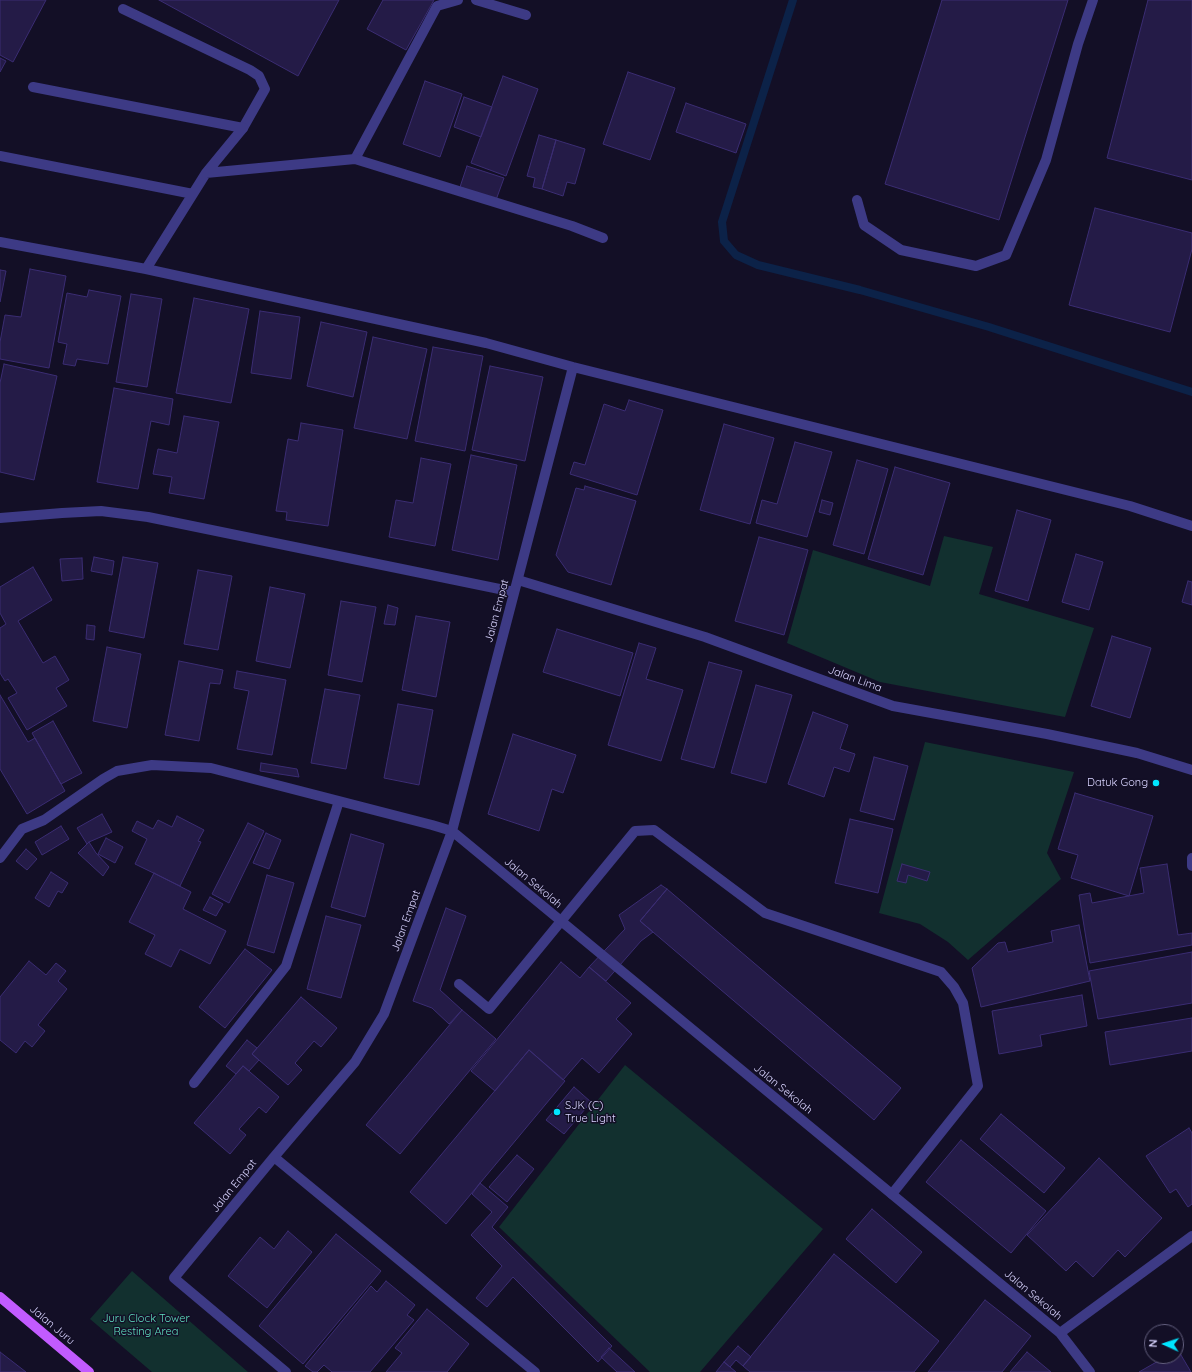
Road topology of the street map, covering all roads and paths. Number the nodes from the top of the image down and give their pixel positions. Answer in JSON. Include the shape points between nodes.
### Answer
{"nodes":[{"id":1,"x":458,"y":0,"type":"edge"},
{"id":2,"x":476,"y":0,"type":"edge"},
{"id":3,"x":1093,"y":0,"type":"edge"},
{"id":4,"x":122,"y":9,"type":"dead end"},
{"id":5,"x":526,"y":15,"type":"dead end"},
{"id":6,"x":34,"y":88,"type":"dead end"},
{"id":7,"x":243,"y":128,"type":"junction"},
{"id":8,"x":0,"y":156,"type":"edge"},
{"id":9,"x":355,"y":159,"type":"junction"},
{"id":10,"x":206,"y":173,"type":"junction"},
{"id":11,"x":193,"y":194,"type":"junction"},
{"id":12,"x":857,"y":200,"type":"dead end"},
{"id":13,"x":603,"y":238,"type":"dead end"},
{"id":14,"x":0,"y":242,"type":"edge"},
{"id":15,"x":146,"y":269,"type":"junction"},
{"id":16,"x":573,"y":367,"type":"junction"},
{"id":17,"x":0,"y":518,"type":"edge"},
{"id":18,"x":1192,"y":526,"type":"edge"},
{"id":19,"x":518,"y":580,"type":"junction"},
{"id":20,"x":514,"y":592,"type":"junction"},
{"id":21,"x":1192,"y":770,"type":"edge"},
{"id":22,"x":339,"y":801,"type":"junction"},
{"id":23,"x":452,"y":832,"type":"junction"},
{"id":24,"x":0,"y":858,"type":"edge"},
{"id":25,"x":1192,"y":858,"type":"edge"},
{"id":26,"x":1192,"y":866,"type":"edge"},
{"id":27,"x":561,"y":921,"type":"junction"},
{"id":28,"x":460,"y":984,"type":"dead end"},
{"id":29,"x":194,"y":1083,"type":"dead end"},
{"id":30,"x":274,"y":1157,"type":"junction"},
{"id":31,"x":892,"y":1194,"type":"junction"},
{"id":32,"x":1192,"y":1236,"type":"edge"},
{"id":33,"x":0,"y":1297,"type":"edge"},
{"id":34,"x":1060,"y":1333,"type":"junction"},
{"id":35,"x":89,"y":1372,"type":"edge"},
{"id":36,"x":286,"y":1372,"type":"edge"},
{"id":37,"x":535,"y":1372,"type":"edge"},
{"id":38,"x":1090,"y":1372,"type":"edge"}],
"edges":[{"from":1,"to":9,"type":"street","via":[[437,6]]},
{"from":2,"to":5,"type":"street"},
{"from":3,"to":12,"type":"street","via":[[1046,160],[1006,255],[976,266],[901,250],[864,225]]},
{"from":4,"to":7,"type":"street","via":[[259,76],[265,89]]},
{"from":6,"to":7,"type":"street"},
{"from":7,"to":10,"type":"street"},
{"from":8,"to":11,"type":"street"},
{"from":9,"to":10,"type":"street"},
{"from":9,"to":13,"type":"street","via":[[572,226]]},
{"from":10,"to":11,"type":"street"},
{"from":11,"to":15,"type":"street"},
{"from":14,"to":15,"type":"street"},
{"from":15,"to":16,"type":"street","via":[[486,343]]},
{"from":16,"to":18,"type":"street","via":[[1130,506]]},
{"from":16,"to":19,"type":"street","name":"Jalan Empat"},
{"from":17,"to":20,"type":"street","via":[[101,511],[148,517]]},
{"from":19,"to":20,"type":"street","name":"Jalan Empat"},
{"from":19,"to":21,"type":"street","name":"Jalan Lima","via":[[705,637],[893,706],[1137,753]]},
{"from":20,"to":23,"type":"street","name":"Jalan Empat"},
{"from":22,"to":23,"type":"street","name":"Jalan Sekolah"},
{"from":22,"to":24,"type":"street","name":"Jalan Sekolah","via":[[211,768],[152,765],[117,771],[103,779],[44,820],[22,829]]},
{"from":22,"to":29,"type":"street","via":[[286,966]]},
{"from":23,"to":27,"type":"street","name":"Jalan Sekolah"},
{"from":23,"to":30,"type":"street","name":"Jalan Empat","via":[[384,1014],[355,1062]]},
{"from":25,"to":26,"type":"street"},
{"from":27,"to":28,"type":"street","via":[[490,1009]]},
{"from":27,"to":31,"type":"street","name":"Jalan Sekolah"},
{"from":27,"to":31,"type":"street","via":[[635,831],[654,830],[765,913],[941,972],[963,1003],[978,1086]]},
{"from":30,"to":36,"type":"street","name":"Jalan Empat","via":[[174,1278]]},
{"from":30,"to":37,"type":"street"},
{"from":31,"to":34,"type":"street","name":"Jalan Sekolah"},
{"from":32,"to":34,"type":"street"},
{"from":33,"to":35,"type":"main road","name":"Jalan Juru"},
{"from":34,"to":38,"type":"street","name":"Jalan Sekolah"}]}
